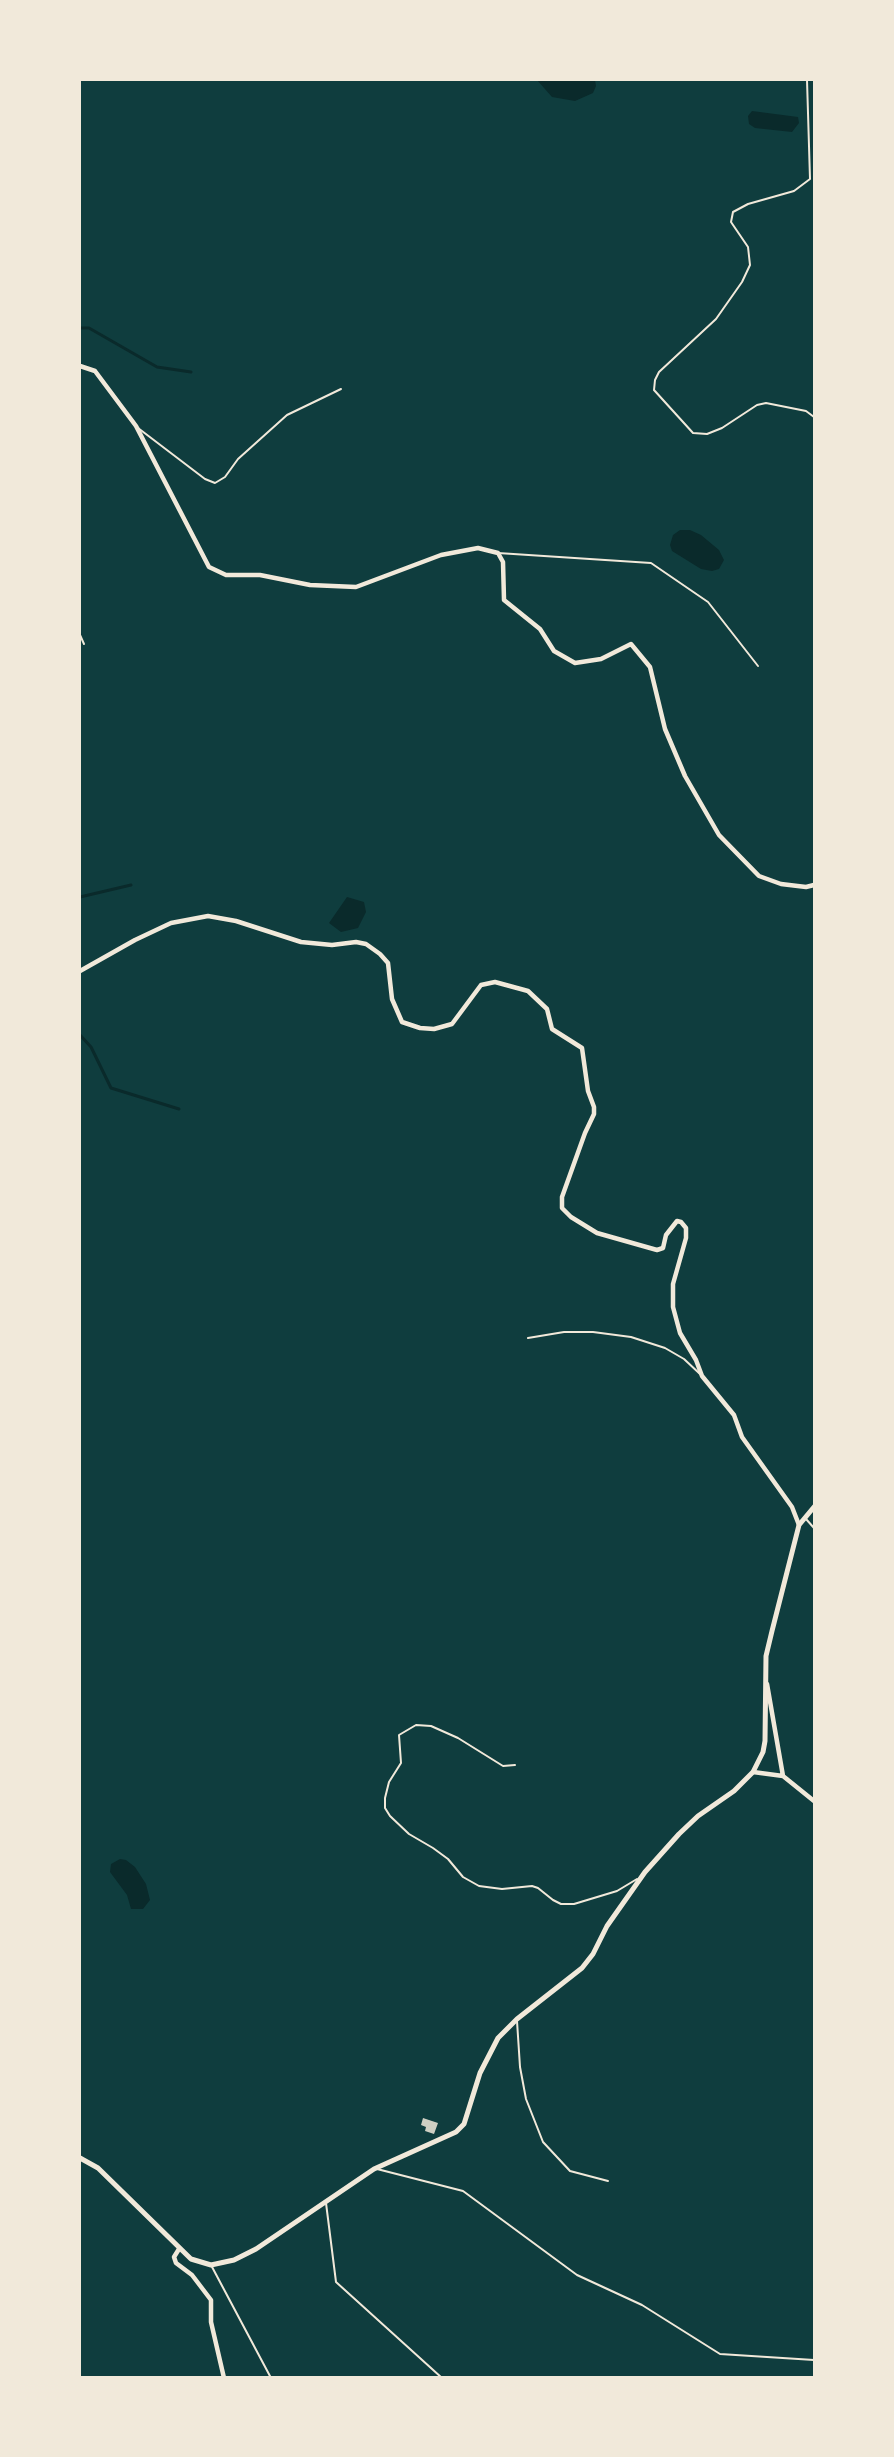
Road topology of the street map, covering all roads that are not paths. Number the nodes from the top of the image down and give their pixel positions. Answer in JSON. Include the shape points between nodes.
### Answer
{"nodes":[{"id":1,"x":807,"y":80,"type":"edge"},
{"id":2,"x":80,"y":366,"type":"edge"},
{"id":3,"x":341,"y":389,"type":"dead end"},
{"id":4,"x":814,"y":417,"type":"edge"},
{"id":5,"x":136,"y":426,"type":"junction"},
{"id":6,"x":498,"y":552,"type":"junction"},
{"id":7,"x":80,"y":635,"type":"edge"},
{"id":8,"x":84,"y":644,"type":"dead end"},
{"id":9,"x":758,"y":666,"type":"dead end"},
{"id":10,"x":814,"y":885,"type":"edge"},
{"id":11,"x":80,"y":971,"type":"edge"},
{"id":12,"x":528,"y":1338,"type":"dead end"},
{"id":13,"x":702,"y":1376,"type":"junction"},
{"id":14,"x":814,"y":1507,"type":"edge"},
{"id":15,"x":806,"y":1519,"type":"junction"},
{"id":16,"x":800,"y":1525,"type":"junction"},
{"id":17,"x":814,"y":1528,"type":"edge"},
{"id":18,"x":766,"y":1675,"type":"junction"},
{"id":19,"x":515,"y":1765,"type":"dead end"},
{"id":20,"x":753,"y":1772,"type":"junction"},
{"id":21,"x":783,"y":1776,"type":"junction"},
{"id":22,"x":814,"y":1801,"type":"edge"},
{"id":23,"x":640,"y":1878,"type":"junction"},
{"id":24,"x":517,"y":2019,"type":"junction"},
{"id":25,"x":80,"y":2158,"type":"edge"},
{"id":26,"x":374,"y":2169,"type":"junction"},
{"id":27,"x":608,"y":2181,"type":"dead end"},
{"id":28,"x":326,"y":2200,"type":"junction"},
{"id":29,"x":179,"y":2249,"type":"junction"},
{"id":30,"x":211,"y":2265,"type":"junction"},
{"id":31,"x":814,"y":2360,"type":"edge"},
{"id":32,"x":225,"y":2378,"type":"edge"},
{"id":33,"x":271,"y":2378,"type":"edge"},
{"id":34,"x":442,"y":2378,"type":"edge"}],
"edges":[{"from":1,"to":4,"type":"lane","via":[[810,180],[794,191],[733,212],[731,222],[748,248],[750,266],[716,319],[659,372],[654,390],[693,433],[707,434],[722,428],[766,403],[806,411]]},
{"from":2,"to":5,"type":"street","via":[[95,371]]},
{"from":3,"to":5,"type":"lane","via":[[287,415],[215,483]]},
{"from":5,"to":6,"type":"street","via":[[209,567],[226,576],[260,575],[310,585],[356,587],[441,555],[478,548]]},
{"from":6,"to":9,"type":"lane","via":[[651,563],[708,602]]},
{"from":6,"to":10,"type":"street","via":[[503,562],[504,600],[540,629],[554,651],[575,663],[601,659],[631,644],[642,655],[650,667],[665,729],[685,776],[718,835],[744,863],[759,876],[781,884]]},
{"from":7,"to":8,"type":"lane"},
{"from":11,"to":13,"type":"street","via":[[171,923],[208,916],[301,942],[366,944],[387,963],[392,999],[402,1022],[420,1028],[452,1024],[481,985],[495,982],[528,991],[548,1009],[552,1029],[582,1048],[594,1107],[562,1197],[562,1208],[597,1233],[657,1250],[663,1248],[666,1235],[677,1221],[686,1228],[673,1284],[673,1307],[680,1333]]},
{"from":12,"to":13,"type":"lane","via":[[583,1332],[631,1337],[665,1348]]},
{"from":13,"to":16,"type":"street","via":[[734,1415],[742,1437]]},
{"from":14,"to":15,"type":"street"},
{"from":15,"to":16,"type":"street"},
{"from":15,"to":17,"type":"lane"},
{"from":16,"to":18,"type":"street","via":[[766,1656]]},
{"from":18,"to":20,"type":"street","via":[[765,1741]]},
{"from":18,"to":21,"type":"street"},
{"from":19,"to":23,"type":"lane","via":[[503,1766],[449,1734],[416,1725],[399,1735],[401,1763],[389,1782],[385,1808],[409,1834],[434,1848],[463,1877],[479,1886],[532,1886],[561,1904],[574,1904],[617,1891]]},
{"from":20,"to":21,"type":"street"},
{"from":20,"to":23,"type":"street","via":[[698,1816]]},
{"from":21,"to":22,"type":"street"},
{"from":23,"to":24,"type":"street","via":[[582,1968]]},
{"from":24,"to":26,"type":"street","via":[[498,2038],[480,2073],[464,2124],[456,2132]]},
{"from":24,"to":27,"type":"lane","via":[[526,2099],[543,2142],[570,2171]]},
{"from":25,"to":29,"type":"street","via":[[98,2168]]},
{"from":26,"to":28,"type":"street"},
{"from":26,"to":31,"type":"lane","via":[[463,2191],[577,2275],[642,2305],[720,2354]]},
{"from":28,"to":30,"type":"street","via":[[256,2249]]},
{"from":28,"to":34,"type":"lane","via":[[336,2282]]},
{"from":29,"to":30,"type":"street","via":[[191,2259]]},
{"from":29,"to":32,"type":"street","via":[[174,2257],[176,2264],[192,2275],[210,2300],[211,2322]]},
{"from":30,"to":33,"type":"lane"}]}
